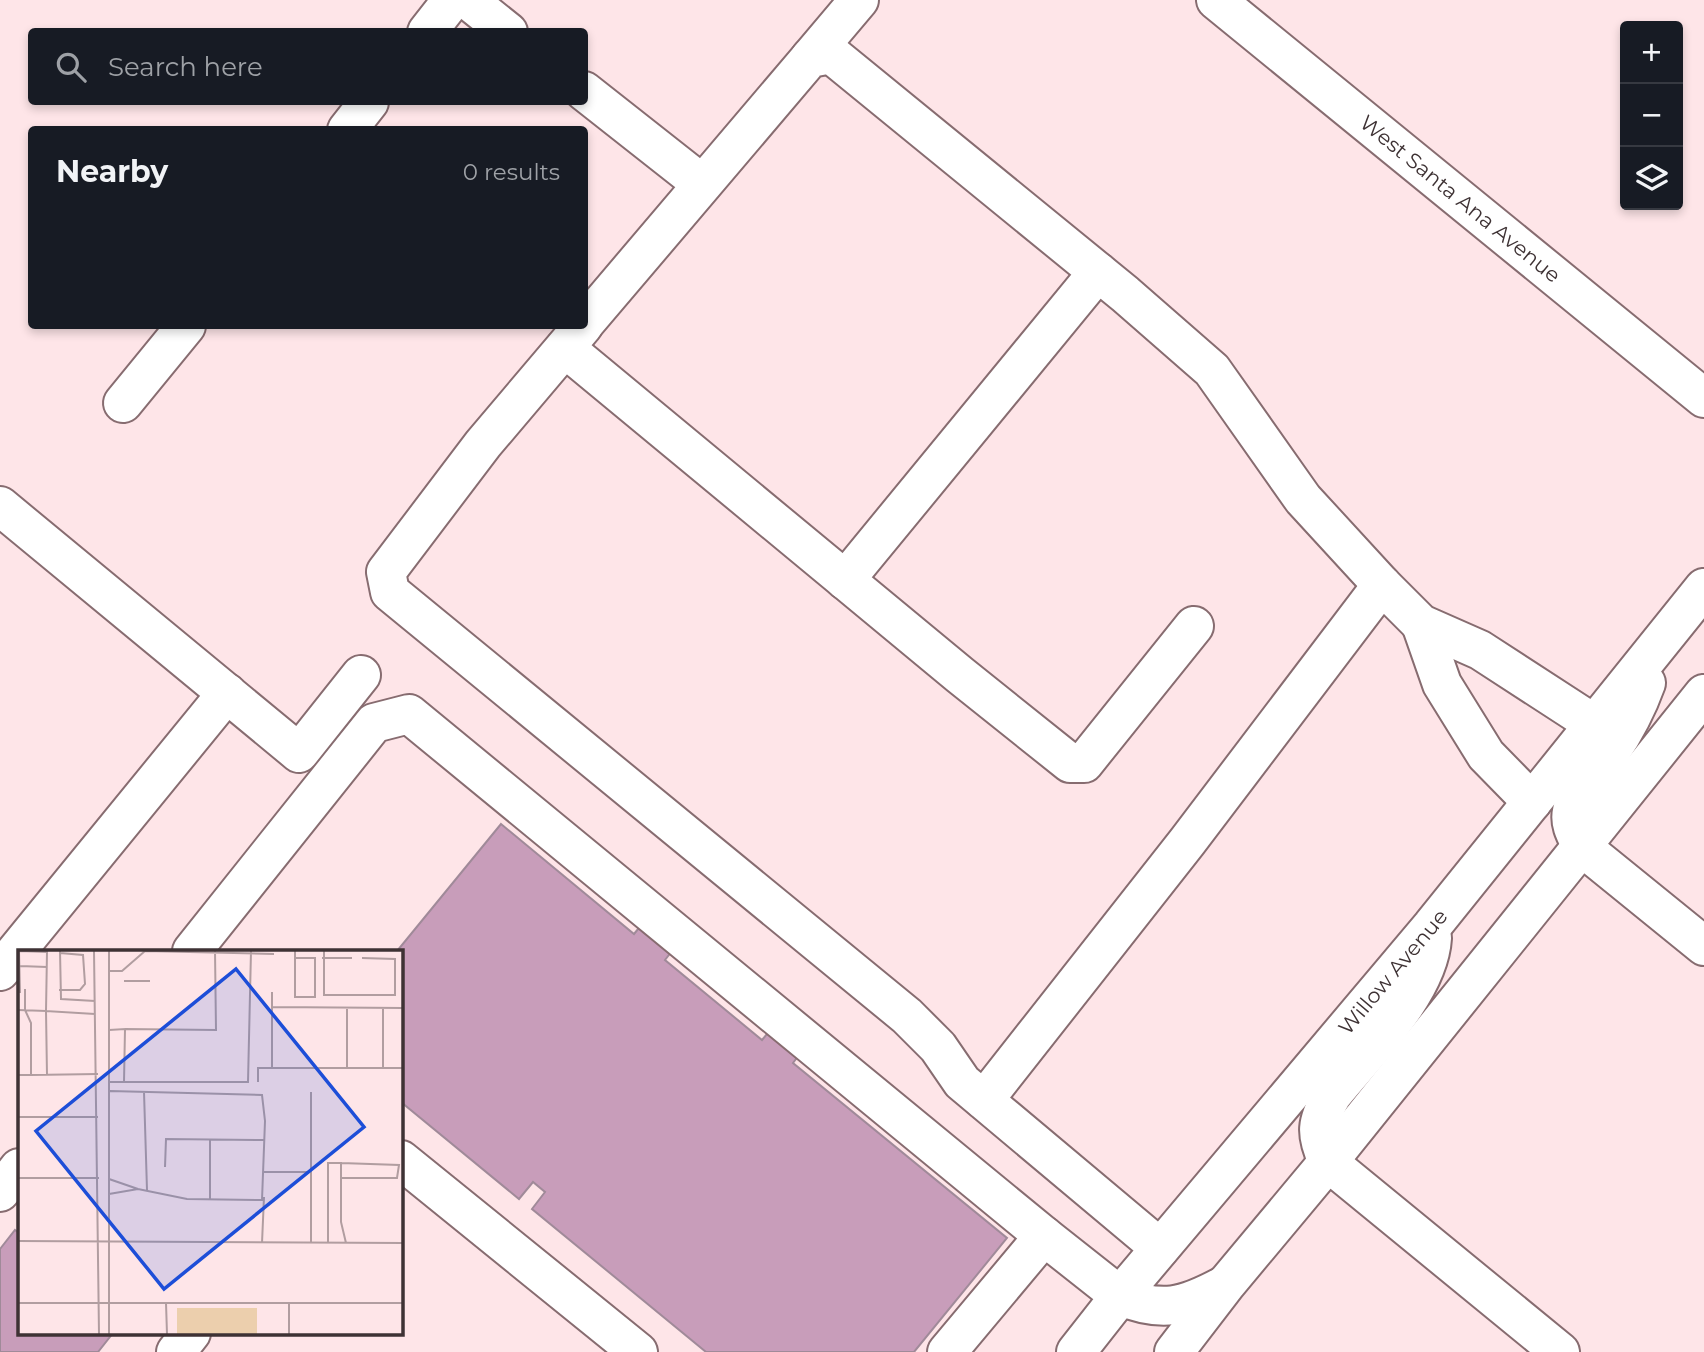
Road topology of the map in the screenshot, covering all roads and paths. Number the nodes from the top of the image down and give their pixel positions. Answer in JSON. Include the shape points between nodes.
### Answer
{"nodes":[{"id":1,"x":452,"y":0,"type":"edge"},
{"id":2,"x":468,"y":0,"type":"edge"},
{"id":3,"x":859,"y":0,"type":"edge"},
{"id":4,"x":1216,"y":0,"type":"edge"},
{"id":5,"x":430,"y":28,"type":"edge"},
{"id":6,"x":503,"y":28,"type":"edge"},
{"id":7,"x":810,"y":58,"type":"junction"},
{"id":8,"x":588,"y":94,"type":"edge"},
{"id":9,"x":367,"y":105,"type":"edge"},
{"id":10,"x":349,"y":126,"type":"edge"},
{"id":11,"x":702,"y":184,"type":"junction"},
{"id":12,"x":1098,"y":272,"type":"junction"},
{"id":13,"x":588,"y":320,"type":"edge"},
{"id":14,"x":184,"y":329,"type":"edge"},
{"id":15,"x":578,"y":332,"type":"edge"},
{"id":16,"x":1704,"y":398,"type":"edge"},
{"id":17,"x":123,"y":403,"type":"dead end"},
{"id":18,"x":0,"y":506,"type":"edge"},
{"id":19,"x":845,"y":580,"type":"junction"},
{"id":20,"x":1382,"y":585,"type":"junction"},
{"id":21,"x":1704,"y":588,"type":"edge"},
{"id":22,"x":1421,"y":624,"type":"junction"},
{"id":23,"x":1194,"y":626,"type":"dead end"},
{"id":24,"x":1663,"y":638,"type":"junction"},
{"id":25,"x":361,"y":675,"type":"dead end"},
{"id":26,"x":228,"y":693,"type":"junction"},
{"id":27,"x":1704,"y":694,"type":"edge"},
{"id":28,"x":1594,"y":724,"type":"junction"},
{"id":29,"x":1532,"y":802,"type":"junction"},
{"id":30,"x":1582,"y":847,"type":"junction"},
{"id":31,"x":1432,"y":926,"type":"junction"},
{"id":32,"x":1704,"y":946,"type":"edge"},
{"id":33,"x":193,"y":950,"type":"edge"},
{"id":34,"x":0,"y":971,"type":"edge"},
{"id":35,"x":984,"y":1100,"type":"junction"},
{"id":36,"x":402,"y":1161,"type":"edge"},
{"id":37,"x":1328,"y":1162,"type":"junction"},
{"id":38,"x":18,"y":1169,"type":"edge"},
{"id":39,"x":0,"y":1192,"type":"edge"},
{"id":40,"x":1044,"y":1236,"type":"junction"},
{"id":41,"x":1160,"y":1248,"type":"junction"},
{"id":42,"x":1227,"y":1283,"type":"junction"},
{"id":43,"x":1120,"y":1296,"type":"junction"},
{"id":44,"x":190,"y":1334,"type":"edge"},
{"id":45,"x":176,"y":1352,"type":"edge"},
{"id":46,"x":638,"y":1352,"type":"edge"},
{"id":47,"x":947,"y":1352,"type":"edge"},
{"id":48,"x":1076,"y":1352,"type":"edge"},
{"id":49,"x":1174,"y":1352,"type":"edge"},
{"id":50,"x":1560,"y":1352,"type":"edge"}],
"edges":[{"from":1,"to":5,"type":"main road"},
{"from":2,"to":6,"type":"main road"},
{"from":3,"to":7,"type":"main road"},
{"from":4,"to":16,"type":"main road","name":"West Santa Ana Avenue"},
{"from":7,"to":11,"type":"main road"},
{"from":7,"to":12,"type":"main road","via":[[831,54]]},
{"from":8,"to":11,"type":"main road"},
{"from":9,"to":10,"type":"main road"},
{"from":11,"to":13,"type":"main road"},
{"from":12,"to":19,"type":"main road"},
{"from":12,"to":20,"type":"main road","via":[[1212,370],[1303,499]]},
{"from":14,"to":17,"type":"main road"},
{"from":15,"to":19,"type":"main road"},
{"from":15,"to":35,"type":"main road","via":[[483,444],[386,572],[390,593],[907,1016],[938,1047],[962,1082]]},
{"from":18,"to":26,"type":"main road"},
{"from":19,"to":23,"type":"main road","via":[[1070,763],[1084,762]]},
{"from":20,"to":22,"type":"main road"},
{"from":20,"to":35,"type":"main road"},
{"from":21,"to":24,"type":"main road","name":"Willow Avenue"},
{"from":22,"to":28,"type":"main road","via":[[1480,650]]},
{"from":22,"to":29,"type":"main road","via":[[1442,684],[1471,731],[1486,755]]},
{"from":24,"to":28,"type":"main road","name":"Willow Avenue"},
{"from":24,"to":30,"type":"main road","via":[[1635,712],[1575,799],[1572,828]]},
{"from":25,"to":26,"type":"main road","via":[[299,752]]},
{"from":26,"to":34,"type":"main road"},
{"from":27,"to":30,"type":"main road"},
{"from":28,"to":29,"type":"main road","name":"Willow Avenue"},
{"from":29,"to":31,"type":"main road","name":"Willow Avenue"},
{"from":30,"to":32,"type":"main road"},
{"from":30,"to":37,"type":"main road"},
{"from":31,"to":37,"type":"main road","via":[[1425,967],[1407,1003],[1323,1110],[1319,1143]]},
{"from":31,"to":41,"type":"main road","name":"Willow Avenue"},
{"from":33,"to":40,"type":"main road","via":[[374,723],[409,714]]},
{"from":35,"to":41,"type":"main road"},
{"from":36,"to":46,"type":"main road"},
{"from":37,"to":42,"type":"main road"},
{"from":37,"to":50,"type":"main road"},
{"from":38,"to":39,"type":"main road"},
{"from":40,"to":43,"type":"main road"},
{"from":40,"to":47,"type":"main road"},
{"from":41,"to":43,"type":"main road","name":"Willow Avenue"},
{"from":42,"to":43,"type":"main road","via":[[1184,1305],[1136,1303]]},
{"from":42,"to":49,"type":"main road"},
{"from":43,"to":48,"type":"main road","name":"Willow Avenue"},
{"from":44,"to":45,"type":"main road"}]}
